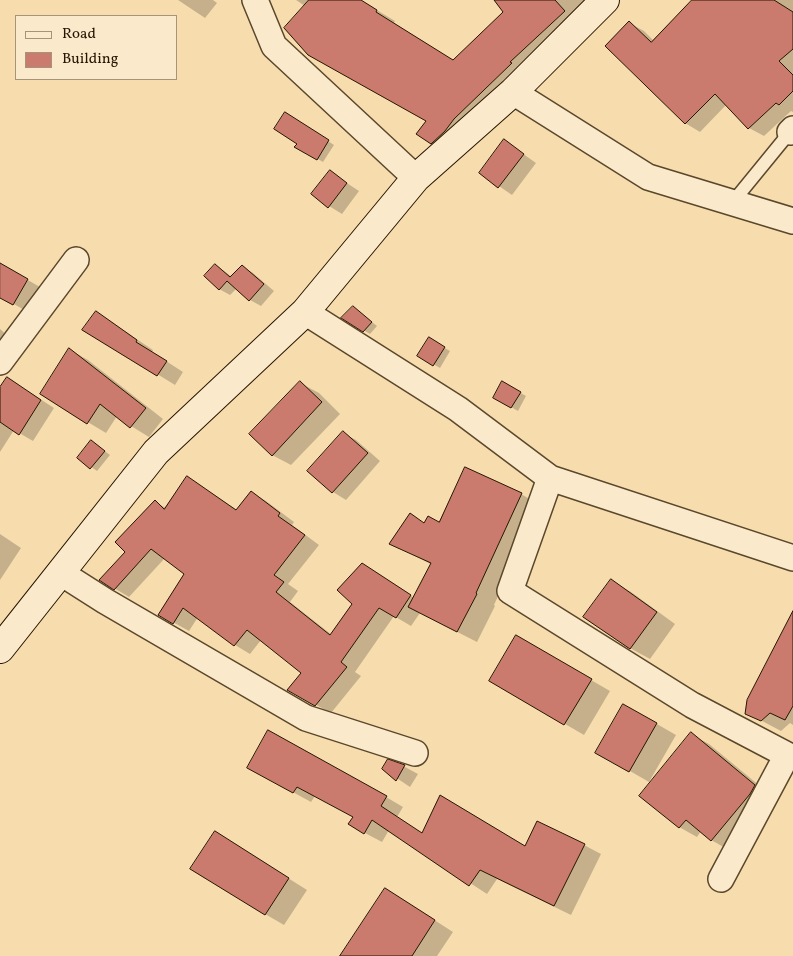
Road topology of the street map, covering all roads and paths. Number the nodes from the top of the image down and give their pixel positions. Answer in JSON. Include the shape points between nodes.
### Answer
{"nodes":[{"id":1,"x":255,"y":0,"type":"edge"},
{"id":2,"x":605,"y":0,"type":"edge"},
{"id":3,"x":513,"y":92,"type":"junction"},
{"id":4,"x":792,"y":130,"type":"edge"},
{"id":5,"x":416,"y":178,"type":"junction"},
{"id":6,"x":732,"y":203,"type":"junction"},
{"id":7,"x":793,"y":221,"type":"edge"},
{"id":8,"x":76,"y":260,"type":"dead end"},
{"id":9,"x":306,"y":312,"type":"junction"},
{"id":10,"x":0,"y":362,"type":"edge"},
{"id":11,"x":550,"y":478,"type":"junction"},
{"id":12,"x":793,"y":558,"type":"edge"},
{"id":13,"x":61,"y":574,"type":"junction"},
{"id":14,"x":0,"y":649,"type":"edge"},
{"id":15,"x":415,"y":752,"type":"dead end"},
{"id":16,"x":790,"y":756,"type":"edge"},
{"id":17,"x":721,"y":879,"type":"dead end"}],
"edges":[{"from":1,"to":5,"type":"street","via":[[274,46]]},
{"from":2,"to":3,"type":"street"},
{"from":3,"to":5,"type":"street"},
{"from":3,"to":6,"type":"street","via":[[648,177]]},
{"from":4,"to":6,"type":"lane"},
{"from":5,"to":9,"type":"street"},
{"from":6,"to":7,"type":"street"},
{"from":8,"to":10,"type":"street"},
{"from":9,"to":11,"type":"street","via":[[458,410]]},
{"from":9,"to":13,"type":"street","via":[[156,452]]},
{"from":11,"to":12,"type":"street"},
{"from":11,"to":16,"type":"street","via":[[510,592],[692,705]]},
{"from":13,"to":14,"type":"street"},
{"from":13,"to":15,"type":"street","via":[[306,718]]},
{"from":16,"to":17,"type":"street"}]}
